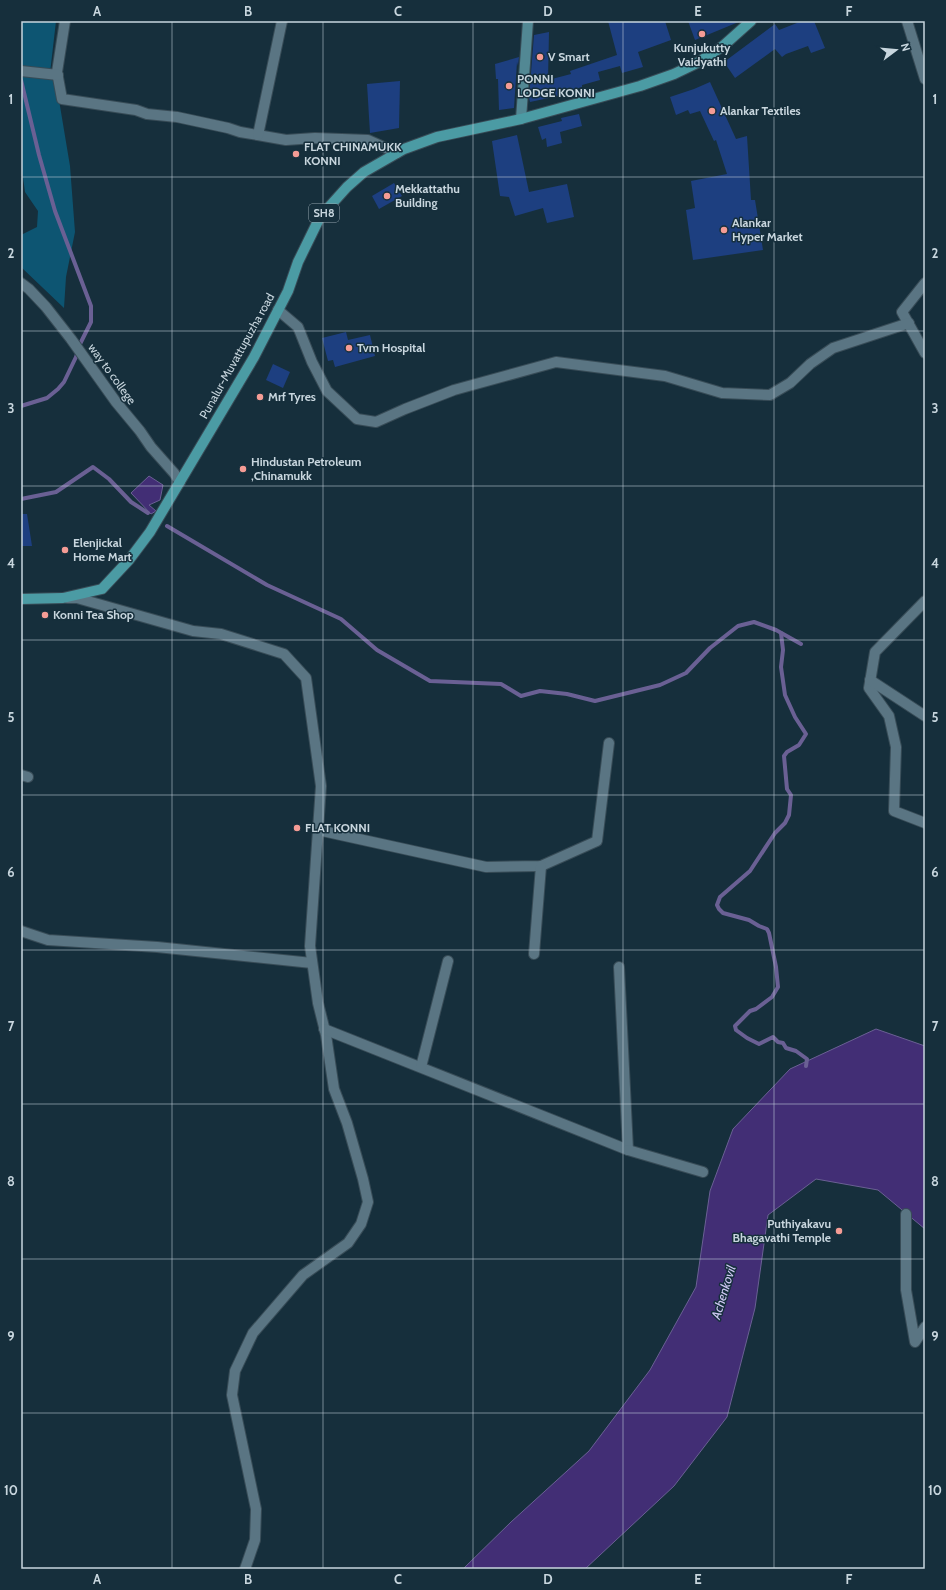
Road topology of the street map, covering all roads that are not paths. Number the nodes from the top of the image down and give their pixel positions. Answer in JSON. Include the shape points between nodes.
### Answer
{"nodes":[{"id":1,"x":65,"y":21,"type":"edge"},
{"id":2,"x":282,"y":21,"type":"edge"},
{"id":3,"x":528,"y":21,"type":"edge"},
{"id":4,"x":751,"y":21,"type":"edge"},
{"id":5,"x":907,"y":21,"type":"edge"},
{"id":6,"x":21,"y":71,"type":"edge"},
{"id":7,"x":58,"y":75,"type":"junction"},
{"id":8,"x":925,"y":79,"type":"edge"},
{"id":9,"x":521,"y":120,"type":"junction"},
{"id":10,"x":258,"y":135,"type":"junction"},
{"id":11,"x":397,"y":153,"type":"junction"},
{"id":12,"x":21,"y":283,"type":"edge"},
{"id":13,"x":925,"y":283,"type":"edge"},
{"id":14,"x":278,"y":310,"type":"junction"},
{"id":15,"x":909,"y":323,"type":"junction"},
{"id":16,"x":925,"y":353,"type":"edge"},
{"id":17,"x":180,"y":482,"type":"junction"},
{"id":18,"x":63,"y":598,"type":"junction"},
{"id":19,"x":21,"y":600,"type":"edge"},
{"id":20,"x":925,"y":601,"type":"edge"},
{"id":21,"x":870,"y":680,"type":"junction"},
{"id":22,"x":925,"y":716,"type":"edge"},
{"id":23,"x":610,"y":743,"type":"dead end"},
{"id":24,"x":925,"y":823,"type":"edge"},
{"id":25,"x":318,"y":830,"type":"junction"},
{"id":26,"x":541,"y":866,"type":"junction"},
{"id":27,"x":21,"y":931,"type":"edge"},
{"id":28,"x":534,"y":954,"type":"dead end"},
{"id":29,"x":448,"y":961,"type":"dead end"},
{"id":30,"x":312,"y":963,"type":"junction"},
{"id":31,"x":619,"y":967,"type":"dead end"},
{"id":32,"x":324,"y":1029,"type":"junction"},
{"id":33,"x":421,"y":1067,"type":"junction"},
{"id":34,"x":628,"y":1150,"type":"junction"},
{"id":35,"x":703,"y":1172,"type":"dead end"},
{"id":36,"x":906,"y":1214,"type":"dead end"},
{"id":37,"x":925,"y":1327,"type":"edge"},
{"id":38,"x":245,"y":1569,"type":"edge"}],
"edges":[{"from":1,"to":7,"type":"street"},
{"from":2,"to":10,"type":"street"},
{"from":3,"to":9,"type":"main road"},
{"from":4,"to":9,"type":"main road","name":"Punalur-Muvattupuzha road","number":"SH8","via":[[723,46],[674,74]]},
{"from":5,"to":8,"type":"street"},
{"from":6,"to":7,"type":"street"},
{"from":7,"to":10,"type":"street","via":[[62,99],[177,117]]},
{"from":9,"to":11,"type":"main road","name":"Punalur-Muvattupuzha road","number":"SH8","via":[[436,137]]},
{"from":10,"to":11,"type":"street","via":[[286,140],[368,140]]},
{"from":11,"to":14,"type":"main road","name":"Punalur-Muvattupuzha road","number":"SH8","via":[[364,172],[320,217]]},
{"from":12,"to":17,"type":"street","name":"way to college","via":[[46,307],[116,402]]},
{"from":13,"to":15,"type":"street","via":[[902,312]]},
{"from":14,"to":15,"type":"street","via":[[298,327],[327,391],[357,419],[376,422],[454,390],[556,362],[665,376],[722,393],[770,395],[790,383],[810,364],[833,348]]},
{"from":14,"to":17,"type":"main road","name":"Punalur-Muvattupuzha road","number":"SH8","via":[[254,358]]},
{"from":15,"to":16,"type":"street"},
{"from":17,"to":18,"type":"main road","name":"Punalur-Muvattupuzha road","number":"SH8","via":[[130,560],[102,589]]},
{"from":18,"to":19,"type":"main road","number":"SH8"},
{"from":18,"to":25,"type":"street","via":[[77,598],[194,631],[221,634],[284,654],[306,678],[321,786]]},
{"from":20,"to":21,"type":"street","via":[[875,652]]},
{"from":21,"to":22,"type":"street"},
{"from":21,"to":24,"type":"street","via":[[869,688],[889,716],[896,747],[894,811]]},
{"from":23,"to":26,"type":"street","via":[[598,841]]},
{"from":25,"to":26,"type":"street","via":[[486,867]]},
{"from":25,"to":30,"type":"street","via":[[310,946]]},
{"from":26,"to":28,"type":"street"},
{"from":27,"to":30,"type":"street","via":[[48,940],[157,947]]},
{"from":29,"to":33,"type":"street"},
{"from":30,"to":32,"type":"street"},
{"from":31,"to":34,"type":"street"},
{"from":32,"to":33,"type":"street"},
{"from":32,"to":38,"type":"street","via":[[334,1089],[347,1123],[368,1202],[361,1224],[348,1242],[303,1275],[253,1333],[235,1371],[232,1396],[256,1509],[255,1540]]},
{"from":33,"to":34,"type":"street"},
{"from":34,"to":35,"type":"street"},
{"from":36,"to":37,"type":"street","via":[[906,1290],[915,1342]]}]}
